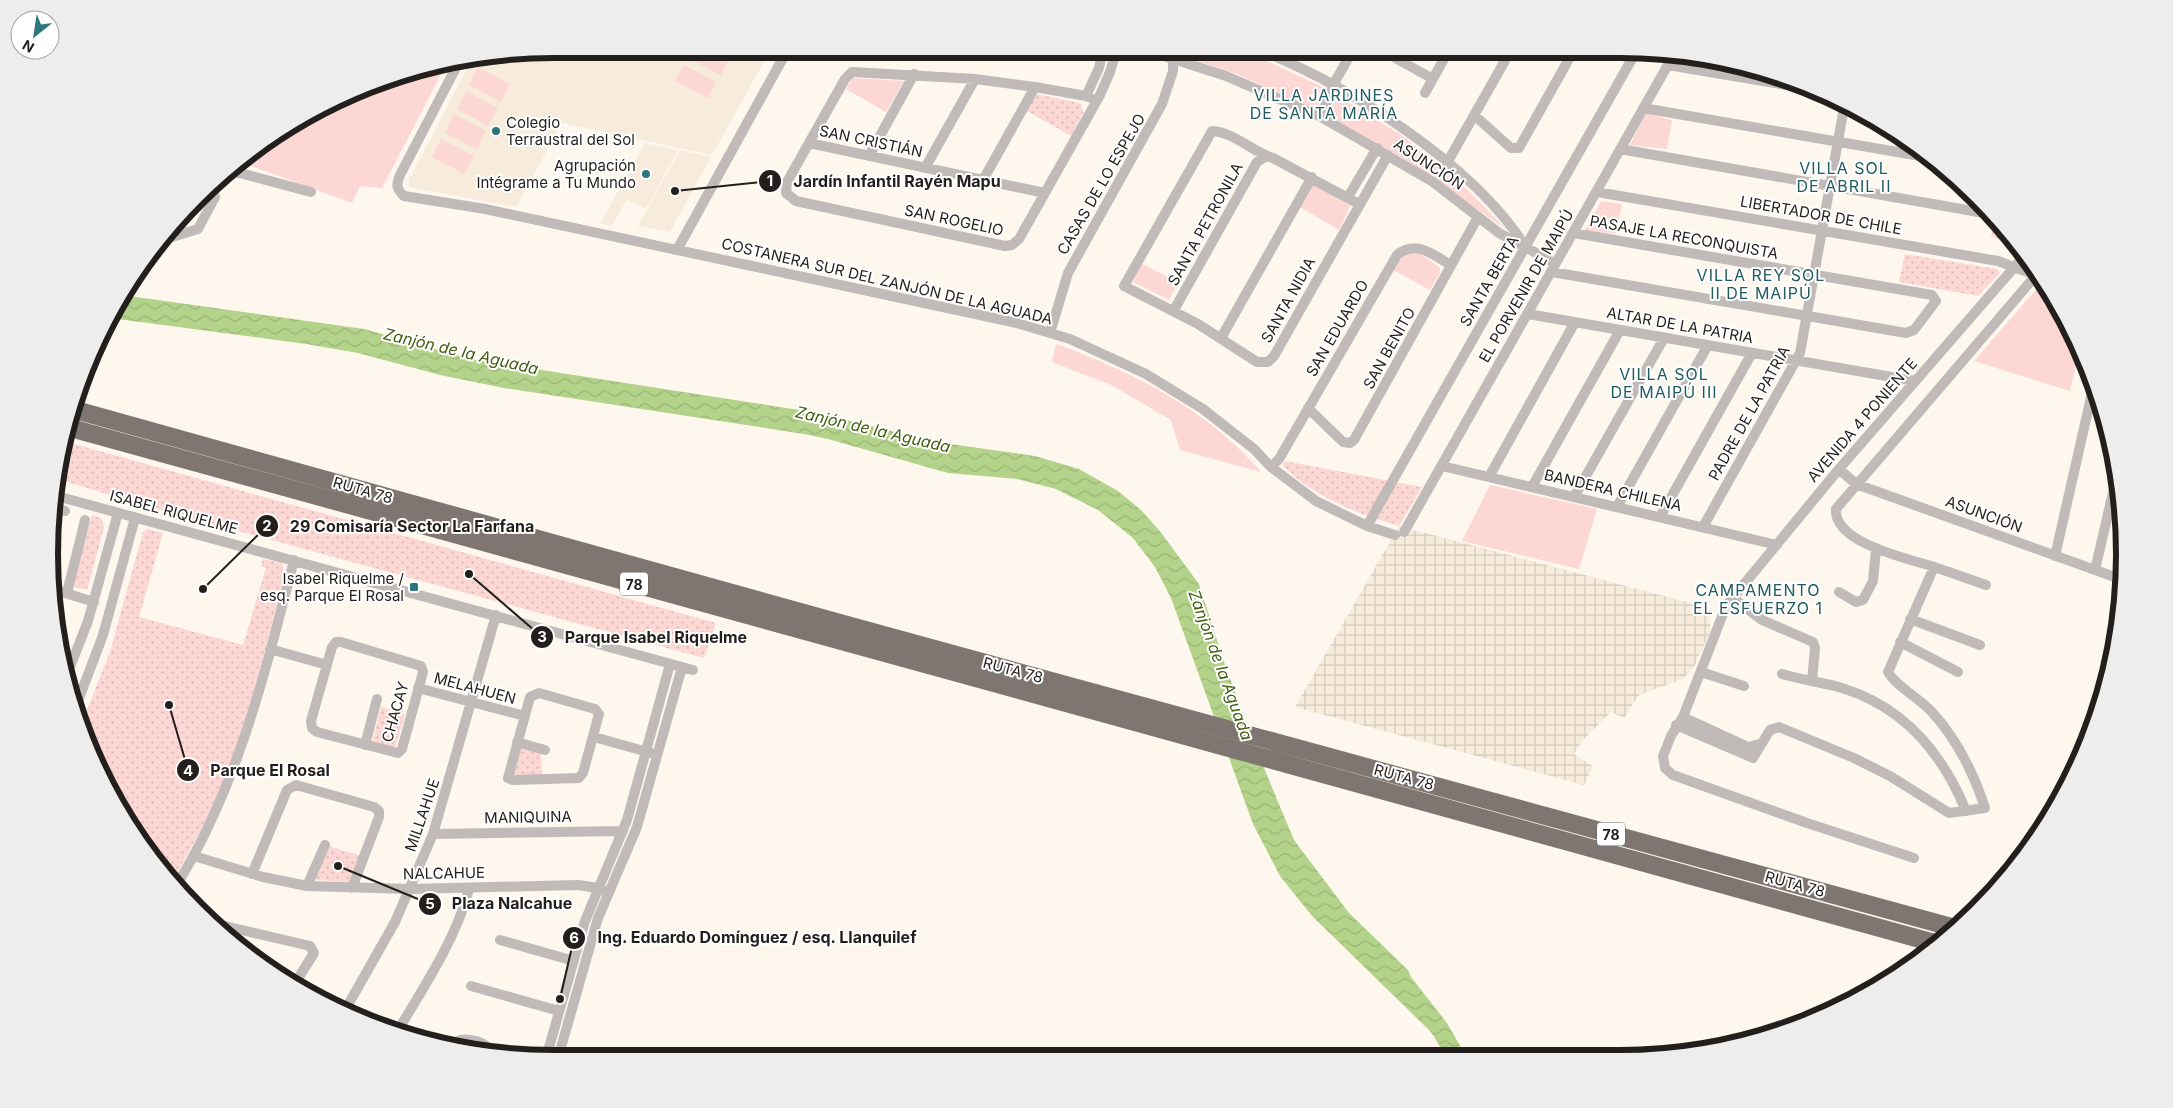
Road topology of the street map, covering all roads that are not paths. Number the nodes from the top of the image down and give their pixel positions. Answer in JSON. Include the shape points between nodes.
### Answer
{"nodes":[{"id":1,"x":783,"y":58,"type":"edge"},
{"id":2,"x":1101,"y":58,"type":"edge"},
{"id":3,"x":1114,"y":58,"type":"edge"},
{"id":4,"x":1173,"y":58,"type":"edge"},
{"id":5,"x":1183,"y":58,"type":"edge"},
{"id":6,"x":1276,"y":58,"type":"edge"},
{"id":7,"x":1348,"y":58,"type":"edge"},
{"id":8,"x":1395,"y":58,"type":"edge"},
{"id":9,"x":1445,"y":58,"type":"edge"},
{"id":10,"x":1506,"y":58,"type":"edge"},
{"id":11,"x":1570,"y":58,"type":"edge"},
{"id":12,"x":1632,"y":58,"type":"edge"},
{"id":13,"x":1670,"y":61,"type":"edge"},
{"id":14,"x":1668,"y":64,"type":"junction"},
{"id":15,"x":455,"y":67,"type":"edge"},
{"id":16,"x":914,"y":74,"type":"junction"},
{"id":17,"x":975,"y":79,"type":"junction"},
{"id":18,"x":1433,"y":79,"type":"junction"},
{"id":19,"x":1777,"y":83,"type":"edge"},
{"id":20,"x":1333,"y":85,"type":"junction"},
{"id":21,"x":1035,"y":87,"type":"junction"},
{"id":22,"x":1425,"y":93,"type":"dead end"},
{"id":23,"x":1086,"y":96,"type":"junction"},
{"id":24,"x":1097,"y":100,"type":"junction"},
{"id":25,"x":1643,"y":108,"type":"junction"},
{"id":26,"x":1843,"y":111,"type":"edge"},
{"id":27,"x":1474,"y":115,"type":"junction"},
{"id":28,"x":1321,"y":117,"type":"junction"},
{"id":29,"x":1838,"y":142,"type":"junction"},
{"id":30,"x":809,"y":143,"type":"junction"},
{"id":31,"x":1377,"y":148,"type":"junction"},
{"id":32,"x":1620,"y":149,"type":"junction"},
{"id":33,"x":1388,"y":155,"type":"junction"},
{"id":34,"x":1914,"y":155,"type":"edge"},
{"id":35,"x":869,"y":156,"type":"junction"},
{"id":36,"x":1265,"y":157,"type":"junction"},
{"id":37,"x":1447,"y":163,"type":"junction"},
{"id":38,"x":926,"y":168,"type":"junction"},
{"id":39,"x":237,"y":173,"type":"edge"},
{"id":40,"x":1312,"y":177,"type":"junction"},
{"id":41,"x":983,"y":180,"type":"junction"},
{"id":42,"x":1830,"y":186,"type":"junction"},
{"id":43,"x":215,"y":192,"type":"edge"},
{"id":44,"x":311,"y":192,"type":"dead end"},
{"id":45,"x":1597,"y":192,"type":"junction"},
{"id":46,"x":1045,"y":193,"type":"junction"},
{"id":47,"x":1348,"y":197,"type":"junction"},
{"id":48,"x":1359,"y":204,"type":"junction"},
{"id":49,"x":1978,"y":212,"type":"edge"},
{"id":50,"x":1478,"y":217,"type":"junction"},
{"id":51,"x":1822,"y":231,"type":"junction"},
{"id":52,"x":1574,"y":233,"type":"junction"},
{"id":53,"x":173,"y":236,"type":"edge"},
{"id":54,"x":1526,"y":247,"type":"junction"},
{"id":55,"x":676,"y":250,"type":"junction"},
{"id":56,"x":1550,"y":260,"type":"dead end"},
{"id":57,"x":2020,"y":261,"type":"edge"},
{"id":58,"x":1451,"y":265,"type":"junction"},
{"id":59,"x":2015,"y":267,"type":"junction"},
{"id":60,"x":2027,"y":271,"type":"edge"},
{"id":61,"x":1552,"y":272,"type":"junction"},
{"id":62,"x":1814,"y":276,"type":"junction"},
{"id":63,"x":2033,"y":280,"type":"edge"},
{"id":64,"x":1174,"y":310,"type":"junction"},
{"id":65,"x":1528,"y":314,"type":"junction"},
{"id":66,"x":1807,"y":317,"type":"junction"},
{"id":67,"x":1575,"y":322,"type":"junction"},
{"id":68,"x":1620,"y":330,"type":"junction"},
{"id":69,"x":1050,"y":333,"type":"junction"},
{"id":70,"x":1221,"y":338,"type":"junction"},
{"id":71,"x":1664,"y":338,"type":"junction"},
{"id":72,"x":1708,"y":345,"type":"junction"},
{"id":73,"x":1752,"y":353,"type":"junction"},
{"id":74,"x":1797,"y":360,"type":"junction"},
{"id":75,"x":1915,"y":381,"type":"junction"},
{"id":76,"x":2091,"y":399,"type":"edge"},
{"id":77,"x":1308,"y":408,"type":"junction"},
{"id":78,"x":79,"y":411,"type":"edge"},
{"id":79,"x":73,"y":429,"type":"edge"},
{"id":80,"x":1442,"y":466,"type":"junction"},
{"id":81,"x":1271,"y":467,"type":"junction"},
{"id":82,"x":1839,"y":469,"type":"junction"},
{"id":83,"x":1489,"y":477,"type":"junction"},
{"id":84,"x":1856,"y":484,"type":"junction"},
{"id":85,"x":1532,"y":487,"type":"junction"},
{"id":86,"x":61,"y":497,"type":"edge"},
{"id":87,"x":1574,"y":497,"type":"junction"},
{"id":88,"x":2112,"y":497,"type":"edge"},
{"id":89,"x":1617,"y":507,"type":"junction"},
{"id":90,"x":60,"y":509,"type":"edge"},
{"id":91,"x":66,"y":511,"type":"dead end"},
{"id":92,"x":118,"y":513,"type":"junction"},
{"id":93,"x":1660,"y":517,"type":"junction"},
{"id":94,"x":136,"y":518,"type":"junction"},
{"id":95,"x":85,"y":520,"type":"dead end"},
{"id":96,"x":1367,"y":526,"type":"junction"},
{"id":97,"x":1703,"y":527,"type":"junction"},
{"id":98,"x":1400,"y":533,"type":"joint"},
{"id":99,"x":1777,"y":544,"type":"junction"},
{"id":100,"x":1876,"y":549,"type":"junction"},
{"id":101,"x":2055,"y":556,"type":"junction"},
{"id":102,"x":294,"y":560,"type":"junction"},
{"id":103,"x":1934,"y":567,"type":"junction"},
{"id":104,"x":2095,"y":570,"type":"junction"},
{"id":105,"x":2115,"y":577,"type":"edge"},
{"id":106,"x":1986,"y":585,"type":"dead end"},
{"id":107,"x":59,"y":590,"type":"edge"},
{"id":108,"x":67,"y":592,"type":"junction"},
{"id":109,"x":1839,"y":592,"type":"dead end"},
{"id":110,"x":1733,"y":598,"type":"junction"},
{"id":111,"x":94,"y":602,"type":"junction"},
{"id":112,"x":496,"y":615,"type":"junction"},
{"id":113,"x":1910,"y":619,"type":"junction"},
{"id":114,"x":1900,"y":642,"type":"junction"},
{"id":115,"x":1980,"y":645,"type":"dead end"},
{"id":116,"x":270,"y":649,"type":"junction"},
{"id":117,"x":670,"y":664,"type":"junction"},
{"id":118,"x":327,"y":665,"type":"junction"},
{"id":119,"x":70,"y":666,"type":"edge"},
{"id":120,"x":682,"y":667,"type":"junction"},
{"id":121,"x":693,"y":670,"type":"dead end"},
{"id":122,"x":1701,"y":672,"type":"junction"},
{"id":123,"x":1958,"y":672,"type":"dead end"},
{"id":124,"x":1782,"y":674,"type":"dead end"},
{"id":125,"x":1812,"y":681,"type":"junction"},
{"id":126,"x":1744,"y":686,"type":"dead end"},
{"id":127,"x":418,"y":688,"type":"junction"},
{"id":128,"x":79,"y":698,"type":"edge"},
{"id":129,"x":377,"y":699,"type":"dead end"},
{"id":130,"x":472,"y":703,"type":"junction"},
{"id":131,"x":524,"y":716,"type":"junction"},
{"id":132,"x":1680,"y":721,"type":"junction"},
{"id":133,"x":594,"y":737,"type":"junction"},
{"id":134,"x":517,"y":742,"type":"junction"},
{"id":135,"x":365,"y":745,"type":"junction"},
{"id":136,"x":545,"y":750,"type":"dead end"},
{"id":137,"x":646,"y":752,"type":"junction"},
{"id":138,"x":657,"y":755,"type":"junction"},
{"id":139,"x":1966,"y":811,"type":"junction"},
{"id":140,"x":624,"y":831,"type":"junction"},
{"id":141,"x":433,"y":834,"type":"junction"},
{"id":142,"x":325,"y":845,"type":"dead end"},
{"id":143,"x":194,"y":856,"type":"junction"},
{"id":144,"x":1914,"y":858,"type":"dead end"},
{"id":145,"x":252,"y":874,"type":"junction"},
{"id":146,"x":180,"y":880,"type":"edge"},
{"id":147,"x":307,"y":886,"type":"junction"},
{"id":148,"x":352,"y":888,"type":"junction"},
{"id":149,"x":469,"y":888,"type":"junction"},
{"id":150,"x":598,"y":888,"type":"junction"},
{"id":151,"x":410,"y":889,"type":"junction"},
{"id":152,"x":608,"y":893,"type":"junction"},
{"id":153,"x":226,"y":926,"type":"edge"},
{"id":154,"x":1947,"y":926,"type":"edge"},
{"id":155,"x":500,"y":940,"type":"dead end"},
{"id":156,"x":1929,"y":941,"type":"edge"},
{"id":157,"x":574,"y":960,"type":"junction"},
{"id":158,"x":298,"y":979,"type":"edge"},
{"id":159,"x":471,"y":986,"type":"dead end"},
{"id":160,"x":348,"y":1005,"type":"edge"},
{"id":161,"x":559,"y":1011,"type":"junction"},
{"id":162,"x":400,"y":1026,"type":"edge"},
{"id":163,"x":456,"y":1041,"type":"edge"},
{"id":164,"x":483,"y":1045,"type":"edge"},
{"id":165,"x":548,"y":1050,"type":"edge"},
{"id":166,"x":560,"y":1050,"type":"edge"}],
"edges":[{"from":1,"to":55,"type":"street"},
{"from":2,"to":23,"type":"street"},
{"from":3,"to":24,"type":"street","name":"SAN ROGELIO"},
{"from":4,"to":69,"type":"street","name":"CASAS DE LO ESPEJO","via":[[1171,78],[1160,109],[1068,273]]},
{"from":5,"to":28,"type":"street","name":"ASUNCIÓN"},
{"from":6,"to":20,"type":"street","name":"ASUNCIÓN"},
{"from":7,"to":20,"type":"street"},
{"from":8,"to":18,"type":"street"},
{"from":9,"to":18,"type":"street"},
{"from":10,"to":27,"type":"street"},
{"from":11,"to":27,"type":"street","via":[[1519,148],[1511,148]]},
{"from":12,"to":54,"type":"street","name":"SANTA BERTA"},
{"from":13,"to":14,"type":"street","name":"EL PORVENIR DE MAIPÚ"},
{"from":14,"to":19,"type":"street"},
{"from":14,"to":25,"type":"street","name":"EL PORVENIR DE MAIPÚ"},
{"from":15,"to":55,"type":"street","name":"COSTANERA SUR DEL ZANJÓN DE LA AGUADA","via":[[400,174],[398,191],[410,198],[485,209]]},
{"from":16,"to":17,"type":"street"},
{"from":16,"to":30,"type":"street","via":[[850,73]]},
{"from":16,"to":35,"type":"street"},
{"from":17,"to":21,"type":"street"},
{"from":17,"to":38,"type":"street"},
{"from":18,"to":22,"type":"street"},
{"from":20,"to":28,"type":"street"},
{"from":20,"to":37,"type":"street","name":"ASUNCIÓN","via":[[1386,117]]},
{"from":21,"to":23,"type":"street"},
{"from":21,"to":41,"type":"street"},
{"from":23,"to":24,"type":"street"},
{"from":24,"to":46,"type":"street","name":"SAN ROGELIO"},
{"from":25,"to":29,"type":"street"},
{"from":25,"to":32,"type":"street","name":"EL PORVENIR DE MAIPÚ"},
{"from":26,"to":29,"type":"street","name":"PADRE DE LA PATRIA"},
{"from":27,"to":37,"type":"street"},
{"from":28,"to":31,"type":"street","name":"ASUNCIÓN"},
{"from":29,"to":34,"type":"street"},
{"from":29,"to":42,"type":"street","name":"PADRE DE LA PATRIA"},
{"from":30,"to":35,"type":"street","name":"SAN CRISTIÁN"},
{"from":30,"to":46,"type":"street","name":"SAN ROGELIO","via":[[787,182],[786,193],[796,201],[1005,246],[1017,242]]},
{"from":31,"to":33,"type":"street","name":"ASUNCIÓN"},
{"from":31,"to":47,"type":"street"},
{"from":32,"to":42,"type":"street"},
{"from":32,"to":45,"type":"street","name":"EL PORVENIR DE MAIPÚ"},
{"from":33,"to":48,"type":"street","name":"SANTA NIDIA"},
{"from":33,"to":50,"type":"street","name":"ASUNCIÓN","via":[[1433,182]]},
{"from":35,"to":38,"type":"street","name":"SAN CRISTIÁN"},
{"from":36,"to":40,"type":"street"},
{"from":36,"to":64,"type":"street","name":"SANTA PETRONILA","via":[[1257,162]]},
{"from":36,"to":64,"type":"street","name":"SANTA NIDIA","via":[[1253,146],[1212,131],[1124,286]]},
{"from":37,"to":54,"type":"street","name":"ASUNCIÓN","via":[[1494,208]]},
{"from":38,"to":41,"type":"street","name":"SAN CRISTIÁN"},
{"from":39,"to":44,"type":"street"},
{"from":40,"to":47,"type":"street"},
{"from":40,"to":70,"type":"street"},
{"from":41,"to":46,"type":"street","name":"SAN CRISTIÁN"},
{"from":42,"to":49,"type":"street"},
{"from":42,"to":51,"type":"street","name":"PADRE DE LA PATRIA"},
{"from":43,"to":53,"type":"street","via":[[216,196],[198,229]]},
{"from":45,"to":51,"type":"street","name":"LIBERTADOR DE CHILE"},
{"from":45,"to":52,"type":"street","name":"EL PORVENIR DE MAIPÚ"},
{"from":47,"to":48,"type":"street"},
{"from":48,"to":70,"type":"street","name":"SANTA NIDIA","via":[[1272,359],[1265,363],[1257,362]]},
{"from":50,"to":54,"type":"street","name":"ASUNCIÓN"},
{"from":50,"to":58,"type":"street","name":"SAN BENITO"},
{"from":51,"to":59,"type":"street","name":"LIBERTADOR DE CHILE","via":[[1998,261]]},
{"from":51,"to":62,"type":"street","name":"PADRE DE LA PATRIA"},
{"from":52,"to":61,"type":"street","name":"EL PORVENIR DE MAIPÚ"},
{"from":52,"to":62,"type":"street","name":"PASAJE LA RECONQUISTA"},
{"from":54,"to":56,"type":"street","name":"ASUNCIÓN"},
{"from":54,"to":96,"type":"street","name":"SANTA BERTA"},
{"from":55,"to":69,"type":"street","name":"COSTANERA SUR DEL ZANJÓN DE LA AGUADA","via":[[1017,323]]},
{"from":57,"to":59,"type":"street","name":"AVENIDA 4 PONIENTE"},
{"from":58,"to":77,"type":"street","name":"SAN EDUARDO","via":[[1419,248],[1407,249],[1397,255]]},
{"from":58,"to":77,"type":"street","name":"SAN BENITO","via":[[1354,440],[1343,442]]},
{"from":59,"to":60,"type":"street","name":"LIBERTADOR DE CHILE"},
{"from":59,"to":75,"type":"street","name":"AVENIDA 4 PONIENTE"},
{"from":61,"to":65,"type":"street","name":"EL PORVENIR DE MAIPÚ"},
{"from":61,"to":66,"type":"street"},
{"from":62,"to":66,"type":"street","name":"PADRE DE LA PATRIA"},
{"from":62,"to":66,"type":"street","name":"PASAJE LA RECONQUISTA","via":[[1932,295],[1936,303],[1908,333]]},
{"from":63,"to":84,"type":"street"},
{"from":64,"to":70,"type":"street","name":"SANTA NIDIA"},
{"from":65,"to":67,"type":"street","name":"ALTAR DE LA PATRIA"},
{"from":65,"to":80,"type":"street","name":"EL PORVENIR DE MAIPÚ"},
{"from":66,"to":74,"type":"street","name":"PADRE DE LA PATRIA"},
{"from":67,"to":68,"type":"street","name":"ALTAR DE LA PATRIA"},
{"from":67,"to":83,"type":"street"},
{"from":68,"to":71,"type":"street","name":"ALTAR DE LA PATRIA"},
{"from":68,"to":85,"type":"street"},
{"from":69,"to":81,"type":"street","name":"COSTANERA SUR DEL ZANJÓN DE LA AGUADA","via":[[1122,362],[1166,385],[1229,429]]},
{"from":71,"to":72,"type":"street","name":"ALTAR DE LA PATRIA"},
{"from":71,"to":87,"type":"street"},
{"from":72,"to":73,"type":"street","name":"ALTAR DE LA PATRIA"},
{"from":72,"to":89,"type":"street"},
{"from":73,"to":74,"type":"street","name":"ALTAR DE LA PATRIA"},
{"from":73,"to":93,"type":"street"},
{"from":74,"to":75,"type":"street","name":"ALTAR DE LA PATRIA"},
{"from":74,"to":97,"type":"street","name":"PADRE DE LA PATRIA"},
{"from":75,"to":82,"type":"street","name":"AVENIDA 4 PONIENTE"},
{"from":76,"to":101,"type":"street"},
{"from":77,"to":81,"type":"street","name":"SAN EDUARDO","via":[[1279,459]]},
{"from":78,"to":154,"type":"highway","name":"RUTA 78","number":"78"},
{"from":79,"to":156,"type":"highway","name":"RUTA 78","number":"78"},
{"from":80,"to":83,"type":"street","name":"BANDERA CHILENA"},
{"from":80,"to":98,"type":"street","name":"EL PORVENIR DE MAIPÚ"},
{"from":81,"to":96,"type":"street","name":"COSTANERA SUR DEL ZANJÓN DE LA AGUADA","via":[[1316,501]]},
{"from":82,"to":84,"type":"street","name":"ASUNCIÓN"},
{"from":82,"to":99,"type":"street","name":"AVENIDA 4 PONIENTE"},
{"from":83,"to":85,"type":"street","name":"BANDERA CHILENA"},
{"from":84,"to":100,"type":"street","via":[[1839,503],[1836,512],[1839,522],[1855,537]]},
{"from":84,"to":101,"type":"street","name":"ASUNCIÓN"},
{"from":85,"to":87,"type":"street","name":"BANDERA CHILENA"},
{"from":86,"to":92,"type":"street","name":"ISABEL RIQUELME"},
{"from":87,"to":89,"type":"street","name":"BANDERA CHILENA"},
{"from":88,"to":104,"type":"street"},
{"from":89,"to":93,"type":"street","name":"BANDERA CHILENA"},
{"from":90,"to":91,"type":"street"},
{"from":92,"to":94,"type":"street","name":"ISABEL RIQUELME"},
{"from":92,"to":111,"type":"street"},
{"from":93,"to":97,"type":"street","name":"BANDERA CHILENA"},
{"from":94,"to":102,"type":"street","name":"ISABEL RIQUELME"},
{"from":94,"to":128,"type":"street","via":[[103,635]]},
{"from":95,"to":108,"type":"street"},
{"from":96,"to":98,"type":"street","name":"COSTANERA SUR DEL ZANJÓN DE LA AGUADA"},
{"from":97,"to":99,"type":"street","name":"BANDERA CHILENA"},
{"from":99,"to":110,"type":"street","name":"AVENIDA 4 PONIENTE"},
{"from":100,"to":103,"type":"street"},
{"from":100,"to":109,"type":"street","via":[[1873,581],[1863,600],[1856,602]]},
{"from":101,"to":104,"type":"street","name":"ASUNCIÓN"},
{"from":102,"to":112,"type":"street","name":"ISABEL RIQUELME"},
{"from":102,"to":116,"type":"street"},
{"from":103,"to":106,"type":"street"},
{"from":103,"to":113,"type":"street"},
{"from":104,"to":105,"type":"street","name":"ASUNCIÓN"},
{"from":107,"to":108,"type":"street"},
{"from":108,"to":111,"type":"street"},
{"from":110,"to":122,"type":"street","name":"AVENIDA 4 PONIENTE","via":[[1726,606]]},
{"from":110,"to":125,"type":"street","via":[[1762,620],[1813,642]]},
{"from":111,"to":119,"type":"street"},
{"from":112,"to":117,"type":"street","name":"ISABEL RIQUELME"},
{"from":112,"to":130,"type":"street","name":"MILLAHUE"},
{"from":113,"to":114,"type":"street"},
{"from":113,"to":115,"type":"street"},
{"from":114,"to":123,"type":"street"},
{"from":114,"to":139,"type":"street","via":[[1888,672],[1930,711],[1965,757],[1985,808]]},
{"from":116,"to":118,"type":"street"},
{"from":116,"to":143,"type":"street","via":[[235,768]]},
{"from":117,"to":120,"type":"street","name":"ISABEL RIQUELME"},
{"from":117,"to":137,"type":"street"},
{"from":118,"to":127,"type":"street","name":"CHACAY","via":[[333,645],[341,642],[420,664],[423,672]]},
{"from":118,"to":135,"type":"street","name":"CHACAY","via":[[311,721],[312,728]]},
{"from":120,"to":121,"type":"street","name":"ISABEL RIQUELME"},
{"from":120,"to":138,"type":"street"},
{"from":122,"to":126,"type":"street"},
{"from":122,"to":132,"type":"street"},
{"from":124,"to":125,"type":"street"},
{"from":125,"to":139,"type":"street","via":[[1859,694],[1903,719],[1936,753]]},
{"from":127,"to":130,"type":"street","name":"MELAHUEN"},
{"from":127,"to":135,"type":"street","name":"CHACAY","via":[[400,752],[395,754]]},
{"from":129,"to":135,"type":"street"},
{"from":130,"to":131,"type":"street","name":"MELAHUEN"},
{"from":130,"to":141,"type":"street","name":"MILLAHUE"},
{"from":131,"to":133,"type":"street","name":"MELAHUEN","via":[[530,697],[537,693],[595,709],[599,718]]},
{"from":131,"to":134,"type":"street","name":"MELAHUEN"},
{"from":132,"to":139,"type":"street","via":[[1748,747],[1760,744],[1772,728],[1779,727],[1890,776],[1949,813]]},
{"from":132,"to":144,"type":"street","via":[[1663,756],[1665,768],[1673,775],[1807,824]]},
{"from":133,"to":134,"type":"street","name":"MELAHUEN","via":[[582,775],[577,779],[509,779]]},
{"from":133,"to":137,"type":"street"},
{"from":134,"to":136,"type":"street"},
{"from":137,"to":138,"type":"street"},
{"from":137,"to":140,"type":"street"},
{"from":138,"to":152,"type":"street","via":[[637,827]]},
{"from":140,"to":141,"type":"street","name":"MANIQUINA"},
{"from":140,"to":150,"type":"street"},
{"from":141,"to":151,"type":"street","name":"MILLAHUE"},
{"from":142,"to":147,"type":"street"},
{"from":143,"to":145,"type":"street","name":"NALCAHUE"},
{"from":143,"to":146,"type":"street"},
{"from":145,"to":147,"type":"street","name":"NALCAHUE"},
{"from":145,"to":148,"type":"street","via":[[287,790],[296,785],[374,807],[378,811],[379,817]]},
{"from":147,"to":148,"type":"street","name":"NALCAHUE"},
{"from":148,"to":151,"type":"street","name":"NALCAHUE"},
{"from":149,"to":150,"type":"street","name":"NALCAHUE","via":[[578,885]]},
{"from":149,"to":151,"type":"street","name":"NALCAHUE"},
{"from":149,"to":162,"type":"street","via":[[442,953]]},
{"from":150,"to":152,"type":"street","name":"NALCAHUE"},
{"from":150,"to":157,"type":"street"},
{"from":151,"to":160,"type":"street","name":"MILLAHUE","via":[[380,951]]},
{"from":152,"to":166,"type":"street","via":[[596,922]]},
{"from":153,"to":158,"type":"street","via":[[306,944],[313,949],[313,956]]},
{"from":155,"to":157,"type":"street"},
{"from":157,"to":161,"type":"street"},
{"from":159,"to":161,"type":"street"},
{"from":161,"to":165,"type":"street"},
{"from":163,"to":164,"type":"street","via":[[461,1038]]}]}
